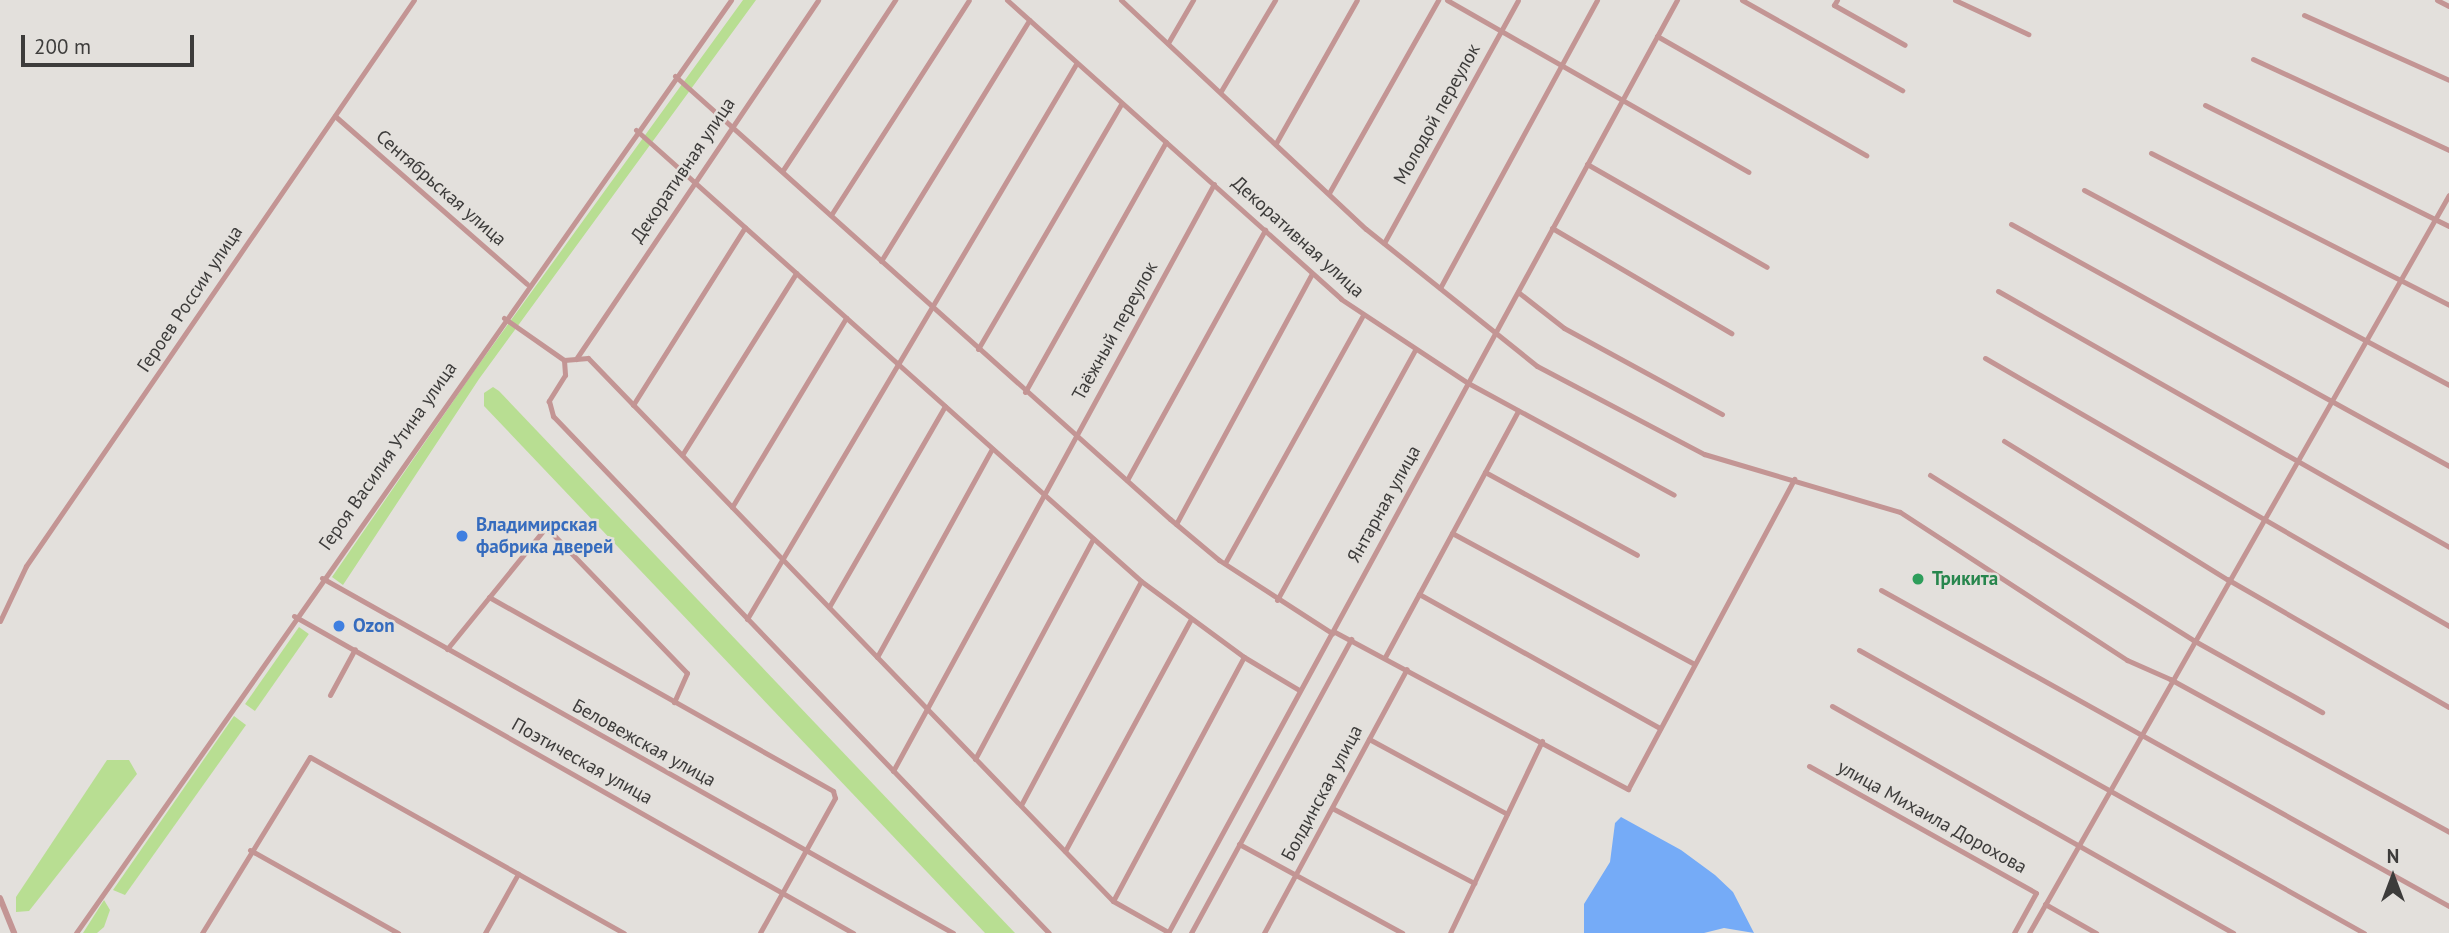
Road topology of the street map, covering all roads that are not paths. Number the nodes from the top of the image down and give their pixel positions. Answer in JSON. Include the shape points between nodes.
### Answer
{"nodes":[{"id":1,"x":414,"y":0,"type":"edge"},
{"id":2,"x":731,"y":0,"type":"edge"},
{"id":3,"x":818,"y":0,"type":"edge"},
{"id":4,"x":895,"y":0,"type":"edge"},
{"id":5,"x":968,"y":0,"type":"edge"},
{"id":6,"x":1007,"y":0,"type":"edge"},
{"id":7,"x":1121,"y":0,"type":"edge"},
{"id":8,"x":1194,"y":0,"type":"edge"},
{"id":9,"x":1275,"y":0,"type":"edge"},
{"id":10,"x":1357,"y":0,"type":"edge"},
{"id":11,"x":1438,"y":0,"type":"edge"},
{"id":12,"x":1447,"y":0,"type":"edge"},
{"id":13,"x":1518,"y":0,"type":"edge"},
{"id":14,"x":1597,"y":0,"type":"edge"},
{"id":15,"x":1677,"y":0,"type":"edge"},
{"id":16,"x":1742,"y":0,"type":"edge"},
{"id":17,"x":1837,"y":0,"type":"edge"},
{"id":18,"x":1955,"y":0,"type":"edge"},
{"id":19,"x":2437,"y":0,"type":"edge"},
{"id":20,"x":2449,"y":6,"type":"edge"},
{"id":21,"x":2304,"y":15,"type":"dead end"},
{"id":22,"x":1029,"y":20,"type":"junction"},
{"id":23,"x":1501,"y":31,"type":"junction"},
{"id":24,"x":2028,"y":34,"type":"dead end"},
{"id":25,"x":1657,"y":36,"type":"junction"},
{"id":26,"x":1168,"y":43,"type":"junction"},
{"id":27,"x":1905,"y":45,"type":"dead end"},
{"id":28,"x":2253,"y":59,"type":"dead end"},
{"id":29,"x":1076,"y":64,"type":"junction"},
{"id":30,"x":1561,"y":66,"type":"junction"},
{"id":31,"x":675,"y":76,"type":"junction"},
{"id":32,"x":2449,"y":80,"type":"edge"},
{"id":33,"x":1902,"y":90,"type":"dead end"},
{"id":34,"x":1221,"y":91,"type":"junction"},
{"id":35,"x":1621,"y":102,"type":"junction"},
{"id":36,"x":1121,"y":103,"type":"junction"},
{"id":37,"x":2205,"y":105,"type":"dead end"},
{"id":38,"x":335,"y":116,"type":"junction"},
{"id":39,"x":733,"y":124,"type":"junction"},
{"id":40,"x":636,"y":130,"type":"junction"},
{"id":41,"x":1166,"y":142,"type":"junction"},
{"id":42,"x":1276,"y":143,"type":"junction"},
{"id":43,"x":2449,"y":150,"type":"edge"},
{"id":44,"x":2151,"y":153,"type":"dead end"},
{"id":45,"x":1866,"y":155,"type":"dead end"},
{"id":46,"x":1587,"y":164,"type":"junction"},
{"id":47,"x":783,"y":170,"type":"junction"},
{"id":48,"x":1748,"y":172,"type":"dead end"},
{"id":49,"x":694,"y":182,"type":"junction"},
{"id":50,"x":1214,"y":184,"type":"junction"},
{"id":51,"x":2084,"y":190,"type":"dead end"},
{"id":52,"x":1329,"y":193,"type":"junction"},
{"id":53,"x":2449,"y":195,"type":"edge"},
{"id":54,"x":831,"y":215,"type":"junction"},
{"id":55,"x":2435,"y":219,"type":"junction"},
{"id":56,"x":2011,"y":224,"type":"dead end"},
{"id":57,"x":2449,"y":226,"type":"edge"},
{"id":58,"x":745,"y":227,"type":"junction"},
{"id":59,"x":1552,"y":228,"type":"junction"},
{"id":60,"x":1265,"y":230,"type":"junction"},
{"id":61,"x":1384,"y":243,"type":"junction"},
{"id":62,"x":881,"y":261,"type":"junction"},
{"id":63,"x":1767,"y":267,"type":"dead end"},
{"id":64,"x":796,"y":272,"type":"junction"},
{"id":65,"x":1312,"y":273,"type":"junction"},
{"id":66,"x":2400,"y":279,"type":"junction"},
{"id":67,"x":527,"y":284,"type":"junction"},
{"id":68,"x":1440,"y":288,"type":"junction"},
{"id":69,"x":1998,"y":291,"type":"dead end"},
{"id":70,"x":1518,"y":292,"type":"junction"},
{"id":71,"x":2449,"y":305,"type":"edge"},
{"id":72,"x":930,"y":307,"type":"junction"},
{"id":73,"x":1363,"y":315,"type":"junction"},
{"id":74,"x":504,"y":318,"type":"junction"},
{"id":75,"x":846,"y":318,"type":"junction"},
{"id":76,"x":1496,"y":332,"type":"junction"},
{"id":77,"x":1731,"y":333,"type":"dead end"},
{"id":78,"x":2365,"y":339,"type":"junction"},
{"id":79,"x":978,"y":349,"type":"junction"},
{"id":80,"x":1415,"y":350,"type":"junction"},
{"id":81,"x":1985,"y":358,"type":"dead end"},
{"id":82,"x":576,"y":359,"type":"junction"},
{"id":83,"x":564,"y":360,"type":"junction"},
{"id":84,"x":896,"y":363,"type":"junction"},
{"id":85,"x":1468,"y":383,"type":"junction"},
{"id":86,"x":2449,"y":385,"type":"edge"},
{"id":87,"x":1026,"y":392,"type":"junction"},
{"id":88,"x":2331,"y":400,"type":"junction"},
{"id":89,"x":633,"y":405,"type":"junction"},
{"id":90,"x":945,"y":406,"type":"junction"},
{"id":91,"x":1518,"y":411,"type":"junction"},
{"id":92,"x":1722,"y":414,"type":"dead end"},
{"id":93,"x":1076,"y":436,"type":"junction"},
{"id":94,"x":2004,"y":441,"type":"dead end"},
{"id":95,"x":992,"y":449,"type":"junction"},
{"id":96,"x":682,"y":455,"type":"junction"},
{"id":97,"x":2297,"y":460,"type":"junction"},
{"id":98,"x":2449,"y":466,"type":"edge"},
{"id":99,"x":1485,"y":472,"type":"junction"},
{"id":100,"x":1930,"y":475,"type":"dead end"},
{"id":101,"x":1794,"y":479,"type":"junction"},
{"id":102,"x":1127,"y":480,"type":"junction"},
{"id":103,"x":1043,"y":494,"type":"junction"},
{"id":104,"x":1674,"y":495,"type":"dead end"},
{"id":105,"x":732,"y":507,"type":"junction"},
{"id":106,"x":2261,"y":520,"type":"junction"},
{"id":107,"x":1176,"y":524,"type":"junction"},
{"id":108,"x":1452,"y":533,"type":"junction"},
{"id":109,"x":1093,"y":539,"type":"junction"},
{"id":110,"x":2449,"y":547,"type":"edge"},
{"id":111,"x":1637,"y":555,"type":"dead end"},
{"id":112,"x":782,"y":559,"type":"junction"},
{"id":113,"x":1224,"y":564,"type":"junction"},
{"id":114,"x":322,"y":578,"type":"junction"},
{"id":115,"x":2227,"y":579,"type":"junction"},
{"id":116,"x":1141,"y":581,"type":"junction"},
{"id":117,"x":1881,"y":590,"type":"dead end"},
{"id":118,"x":1419,"y":594,"type":"junction"},
{"id":119,"x":489,"y":597,"type":"junction"},
{"id":120,"x":1277,"y":600,"type":"junction"},
{"id":121,"x":829,"y":607,"type":"junction"},
{"id":122,"x":294,"y":616,"type":"junction"},
{"id":123,"x":747,"y":619,"type":"junction"},
{"id":124,"x":1191,"y":619,"type":"junction"},
{"id":125,"x":0,"y":621,"type":"edge"},
{"id":126,"x":2449,"y":626,"type":"edge"},
{"id":127,"x":1332,"y":632,"type":"junction"},
{"id":128,"x":1351,"y":639,"type":"junction"},
{"id":129,"x":2193,"y":640,"type":"junction"},
{"id":130,"x":355,"y":649,"type":"junction"},
{"id":131,"x":447,"y":649,"type":"junction"},
{"id":132,"x":1859,"y":650,"type":"dead end"},
{"id":133,"x":877,"y":657,"type":"junction"},
{"id":134,"x":1244,"y":657,"type":"junction"},
{"id":135,"x":1385,"y":657,"type":"junction"},
{"id":136,"x":1694,"y":664,"type":"junction"},
{"id":137,"x":1407,"y":669,"type":"junction"},
{"id":138,"x":2170,"y":679,"type":"junction"},
{"id":139,"x":1298,"y":690,"type":"junction"},
{"id":140,"x":330,"y":695,"type":"dead end"},
{"id":141,"x":674,"y":702,"type":"junction"},
{"id":142,"x":1832,"y":706,"type":"dead end"},
{"id":143,"x":2449,"y":708,"type":"edge"},
{"id":144,"x":927,"y":709,"type":"junction"},
{"id":145,"x":2322,"y":712,"type":"dead end"},
{"id":146,"x":1660,"y":728,"type":"junction"},
{"id":147,"x":2139,"y":734,"type":"junction"},
{"id":148,"x":1369,"y":740,"type":"junction"},
{"id":149,"x":1542,"y":741,"type":"junction"},
{"id":150,"x":975,"y":759,"type":"junction"},
{"id":151,"x":1810,"y":766,"type":"dead end"},
{"id":152,"x":893,"y":771,"type":"junction"},
{"id":153,"x":2108,"y":790,"type":"junction"},
{"id":154,"x":1021,"y":806,"type":"junction"},
{"id":155,"x":1332,"y":808,"type":"junction"},
{"id":156,"x":1507,"y":814,"type":"junction"},
{"id":157,"x":2449,"y":832,"type":"edge"},
{"id":158,"x":1239,"y":844,"type":"junction"},
{"id":159,"x":2077,"y":845,"type":"junction"},
{"id":160,"x":250,"y":850,"type":"junction"},
{"id":161,"x":805,"y":851,"type":"junction"},
{"id":162,"x":1065,"y":852,"type":"junction"},
{"id":163,"x":518,"y":874,"type":"junction"},
{"id":164,"x":1296,"y":875,"type":"junction"},
{"id":165,"x":1474,"y":883,"type":"junction"},
{"id":166,"x":782,"y":892,"type":"junction"},
{"id":167,"x":0,"y":898,"type":"edge"},
{"id":168,"x":1113,"y":901,"type":"junction"},
{"id":169,"x":2045,"y":904,"type":"junction"},
{"id":170,"x":2449,"y":906,"type":"edge"},
{"id":171,"x":14,"y":933,"type":"edge"},
{"id":172,"x":76,"y":933,"type":"edge"},
{"id":173,"x":202,"y":933,"type":"edge"},
{"id":174,"x":398,"y":933,"type":"edge"},
{"id":175,"x":485,"y":933,"type":"edge"},
{"id":176,"x":624,"y":933,"type":"edge"},
{"id":177,"x":760,"y":933,"type":"edge"},
{"id":178,"x":853,"y":933,"type":"edge"},
{"id":179,"x":953,"y":933,"type":"edge"},
{"id":180,"x":1049,"y":933,"type":"edge"},
{"id":181,"x":1168,"y":933,"type":"edge"},
{"id":182,"x":1191,"y":933,"type":"edge"},
{"id":183,"x":1264,"y":933,"type":"edge"},
{"id":184,"x":1402,"y":933,"type":"edge"},
{"id":185,"x":1450,"y":933,"type":"edge"},
{"id":186,"x":2014,"y":933,"type":"edge"},
{"id":187,"x":2029,"y":933,"type":"edge"},
{"id":188,"x":2096,"y":933,"type":"edge"},
{"id":189,"x":2233,"y":933,"type":"edge"},
{"id":190,"x":2364,"y":933,"type":"edge"}],
"edges":[{"from":1,"to":38,"type":"street","name":"Героев России улица"},
{"from":2,"to":31,"type":"street","name":"Героя Василия Утина улица"},
{"from":3,"to":39,"type":"street","name":"Декоративная улица"},
{"from":4,"to":47,"type":"street"},
{"from":5,"to":54,"type":"street"},
{"from":6,"to":22,"type":"street","name":"Декоративная улица"},
{"from":7,"to":26,"type":"street"},
{"from":8,"to":26,"type":"street"},
{"from":9,"to":34,"type":"street"},
{"from":10,"to":42,"type":"street"},
{"from":11,"to":52,"type":"street"},
{"from":12,"to":23,"type":"street"},
{"from":13,"to":23,"type":"street","name":"Молодой переулок"},
{"from":14,"to":30,"type":"street"},
{"from":15,"to":25,"type":"street","name":"Янтарная улица"},
{"from":16,"to":33,"type":"street"},
{"from":17,"to":27,"type":"street","via":[[1834,5]]},
{"from":18,"to":24,"type":"street"},
{"from":19,"to":20,"type":"street"},
{"from":21,"to":32,"type":"street"},
{"from":22,"to":29,"type":"street","name":"Декоративная улица"},
{"from":22,"to":62,"type":"street"},
{"from":23,"to":30,"type":"street"},
{"from":23,"to":61,"type":"street","name":"Молодой переулок"},
{"from":25,"to":35,"type":"street","name":"Янтарная улица"},
{"from":25,"to":45,"type":"street"},
{"from":26,"to":34,"type":"street"},
{"from":28,"to":43,"type":"street"},
{"from":29,"to":36,"type":"street","name":"Декоративная улица"},
{"from":29,"to":72,"type":"street"},
{"from":30,"to":35,"type":"street"},
{"from":30,"to":68,"type":"street"},
{"from":31,"to":39,"type":"street"},
{"from":31,"to":40,"type":"street","name":"Героя Василия Утина улица"},
{"from":34,"to":42,"type":"street"},
{"from":35,"to":46,"type":"street","name":"Янтарная улица"},
{"from":35,"to":48,"type":"street"},
{"from":36,"to":41,"type":"street","name":"Декоративная улица"},
{"from":36,"to":79,"type":"street"},
{"from":37,"to":55,"type":"street"},
{"from":38,"to":67,"type":"street","name":"Сентябрьская улица"},
{"from":38,"to":125,"type":"street","name":"Героев России улица","via":[[26,566]]},
{"from":39,"to":47,"type":"street"},
{"from":39,"to":49,"type":"street","name":"Декоративная улица"},
{"from":40,"to":49,"type":"street"},
{"from":40,"to":67,"type":"street","name":"Героя Василия Утина улица"},
{"from":41,"to":50,"type":"street","name":"Декоративная улица"},
{"from":41,"to":87,"type":"street"},
{"from":42,"to":52,"type":"street"},
{"from":44,"to":66,"type":"street"},
{"from":46,"to":59,"type":"street","name":"Янтарная улица"},
{"from":46,"to":63,"type":"street"},
{"from":47,"to":54,"type":"street"},
{"from":49,"to":58,"type":"street"},
{"from":49,"to":82,"type":"street","name":"Декоративная улица"},
{"from":50,"to":60,"type":"street","name":"Декоративная улица"},
{"from":50,"to":93,"type":"street","name":"Таёжный переулок"},
{"from":51,"to":78,"type":"street"},
{"from":52,"to":61,"type":"street"},
{"from":53,"to":55,"type":"street"},
{"from":54,"to":62,"type":"street"},
{"from":55,"to":57,"type":"street"},
{"from":55,"to":66,"type":"street"},
{"from":56,"to":88,"type":"street"},
{"from":58,"to":64,"type":"street"},
{"from":58,"to":89,"type":"street"},
{"from":59,"to":70,"type":"street","name":"Янтарная улица"},
{"from":59,"to":77,"type":"street"},
{"from":60,"to":65,"type":"street","name":"Декоративная улица"},
{"from":60,"to":102,"type":"street"},
{"from":61,"to":68,"type":"street"},
{"from":62,"to":72,"type":"street"},
{"from":64,"to":75,"type":"street"},
{"from":64,"to":96,"type":"street"},
{"from":65,"to":73,"type":"street","name":"Декоративная улица"},
{"from":65,"to":107,"type":"street"},
{"from":66,"to":71,"type":"street"},
{"from":66,"to":78,"type":"street"},
{"from":67,"to":74,"type":"street","name":"Героя Василия Утина улица"},
{"from":68,"to":76,"type":"street"},
{"from":69,"to":97,"type":"street"},
{"from":70,"to":76,"type":"street","name":"Янтарная улица"},
{"from":70,"to":92,"type":"street","via":[[1564,328]]},
{"from":72,"to":79,"type":"street"},
{"from":72,"to":84,"type":"street"},
{"from":73,"to":80,"type":"street","name":"Декоративная улица"},
{"from":73,"to":113,"type":"street"},
{"from":74,"to":83,"type":"street"},
{"from":74,"to":114,"type":"street","name":"Героя Василия Утина улица"},
{"from":75,"to":84,"type":"street"},
{"from":75,"to":105,"type":"street"},
{"from":76,"to":85,"type":"street","name":"Янтарная улица"},
{"from":76,"to":101,"type":"street","via":[[1537,366],[1704,454]]},
{"from":78,"to":86,"type":"street"},
{"from":78,"to":88,"type":"street"},
{"from":79,"to":87,"type":"street"},
{"from":80,"to":85,"type":"street","name":"Декоративная улица"},
{"from":80,"to":120,"type":"street"},
{"from":81,"to":106,"type":"street"},
{"from":82,"to":83,"type":"street"},
{"from":82,"to":89,"type":"street","via":[[588,358]]},
{"from":83,"to":123,"type":"street","via":[[565,374],[549,401],[553,416]]},
{"from":84,"to":90,"type":"street"},
{"from":84,"to":112,"type":"street"},
{"from":85,"to":91,"type":"street","name":"Декоративная улица"},
{"from":85,"to":127,"type":"street","name":"Янтарная улица"},
{"from":87,"to":93,"type":"street"},
{"from":88,"to":97,"type":"street"},
{"from":88,"to":98,"type":"street"},
{"from":89,"to":96,"type":"street"},
{"from":90,"to":95,"type":"street"},
{"from":90,"to":121,"type":"street"},
{"from":91,"to":99,"type":"street"},
{"from":91,"to":104,"type":"street","name":"Декоративная улица"},
{"from":93,"to":102,"type":"street"},
{"from":93,"to":103,"type":"street","name":"Таёжный переулок"},
{"from":94,"to":115,"type":"street"},
{"from":95,"to":103,"type":"street"},
{"from":95,"to":133,"type":"street"},
{"from":96,"to":105,"type":"street"},
{"from":97,"to":106,"type":"street"},
{"from":97,"to":110,"type":"street"},
{"from":99,"to":108,"type":"street"},
{"from":99,"to":111,"type":"street"},
{"from":100,"to":129,"type":"street"},
{"from":101,"to":136,"type":"street"},
{"from":101,"to":138,"type":"street","via":[[1899,512],[2127,660]]},
{"from":102,"to":107,"type":"street"},
{"from":103,"to":109,"type":"street"},
{"from":103,"to":144,"type":"street","name":"Таёжный переулок"},
{"from":105,"to":112,"type":"street"},
{"from":106,"to":115,"type":"street"},
{"from":106,"to":126,"type":"street"},
{"from":107,"to":113,"type":"street"},
{"from":108,"to":118,"type":"street"},
{"from":108,"to":136,"type":"street"},
{"from":109,"to":116,"type":"street"},
{"from":109,"to":150,"type":"street"},
{"from":112,"to":121,"type":"street"},
{"from":112,"to":123,"type":"street"},
{"from":113,"to":120,"type":"street"},
{"from":114,"to":122,"type":"street","name":"Героя Василия Утина улица"},
{"from":114,"to":131,"type":"street","name":"Беловежская улица"},
{"from":115,"to":129,"type":"street"},
{"from":115,"to":143,"type":"street"},
{"from":116,"to":124,"type":"street"},
{"from":116,"to":154,"type":"street"},
{"from":117,"to":147,"type":"street"},
{"from":118,"to":135,"type":"street"},
{"from":118,"to":146,"type":"street"},
{"from":119,"to":131,"type":"street"},
{"from":119,"to":141,"type":"street"},
{"from":119,"to":141,"type":"street","via":[[543,528],[550,528],[687,673]]},
{"from":120,"to":127,"type":"street"},
{"from":121,"to":133,"type":"street"},
{"from":122,"to":130,"type":"street","name":"Поэтическая улица"},
{"from":122,"to":172,"type":"street","name":"Героя Василия Утина улица"},
{"from":123,"to":152,"type":"street"},
{"from":124,"to":134,"type":"street"},
{"from":124,"to":162,"type":"street"},
{"from":127,"to":128,"type":"street"},
{"from":127,"to":139,"type":"street","name":"Янтарная улица"},
{"from":128,"to":135,"type":"street"},
{"from":128,"to":158,"type":"street"},
{"from":129,"to":138,"type":"street"},
{"from":129,"to":145,"type":"street"},
{"from":130,"to":140,"type":"street"},
{"from":130,"to":166,"type":"street","name":"Поэтическая улица"},
{"from":131,"to":161,"type":"street","name":"Беловежская улица"},
{"from":132,"to":153,"type":"street"},
{"from":133,"to":144,"type":"street"},
{"from":134,"to":139,"type":"street"},
{"from":134,"to":168,"type":"street"},
{"from":135,"to":137,"type":"street"},
{"from":136,"to":146,"type":"street"},
{"from":137,"to":148,"type":"street","name":"Болдинская улица"},
{"from":137,"to":149,"type":"street"},
{"from":138,"to":147,"type":"street"},
{"from":138,"to":157,"type":"street"},
{"from":139,"to":181,"type":"street","name":"Янтарная улица"},
{"from":141,"to":161,"type":"street","via":[[833,791],[835,798]]},
{"from":142,"to":159,"type":"street"},
{"from":144,"to":150,"type":"street"},
{"from":144,"to":152,"type":"street","name":"Таёжный переулок"},
{"from":146,"to":149,"type":"street","via":[[1628,789]]},
{"from":147,"to":153,"type":"street"},
{"from":147,"to":170,"type":"street"},
{"from":148,"to":155,"type":"street","name":"Болдинская улица"},
{"from":148,"to":156,"type":"street"},
{"from":149,"to":156,"type":"street"},
{"from":150,"to":154,"type":"street"},
{"from":151,"to":186,"type":"street","name":"улица Михаила Дорохова","via":[[2036,893]]},
{"from":152,"to":180,"type":"street"},
{"from":153,"to":159,"type":"street"},
{"from":153,"to":190,"type":"street"},
{"from":154,"to":162,"type":"street"},
{"from":155,"to":164,"type":"street","name":"Болдинская улица"},
{"from":155,"to":165,"type":"street"},
{"from":156,"to":165,"type":"street"},
{"from":158,"to":164,"type":"street"},
{"from":158,"to":182,"type":"street"},
{"from":159,"to":169,"type":"street"},
{"from":159,"to":189,"type":"street"},
{"from":160,"to":163,"type":"street","via":[[310,757]]},
{"from":160,"to":173,"type":"street"},
{"from":160,"to":174,"type":"street"},
{"from":161,"to":166,"type":"street"},
{"from":161,"to":179,"type":"street","name":"Беловежская улица"},
{"from":162,"to":168,"type":"street"},
{"from":163,"to":175,"type":"street"},
{"from":163,"to":176,"type":"street"},
{"from":164,"to":183,"type":"street","name":"Болдинская улица"},
{"from":164,"to":184,"type":"street"},
{"from":165,"to":185,"type":"street"},
{"from":166,"to":177,"type":"street"},
{"from":166,"to":178,"type":"street","name":"Поэтическая улица"},
{"from":167,"to":171,"type":"street"},
{"from":168,"to":181,"type":"street"},
{"from":169,"to":187,"type":"street"},
{"from":169,"to":188,"type":"street"}]}
